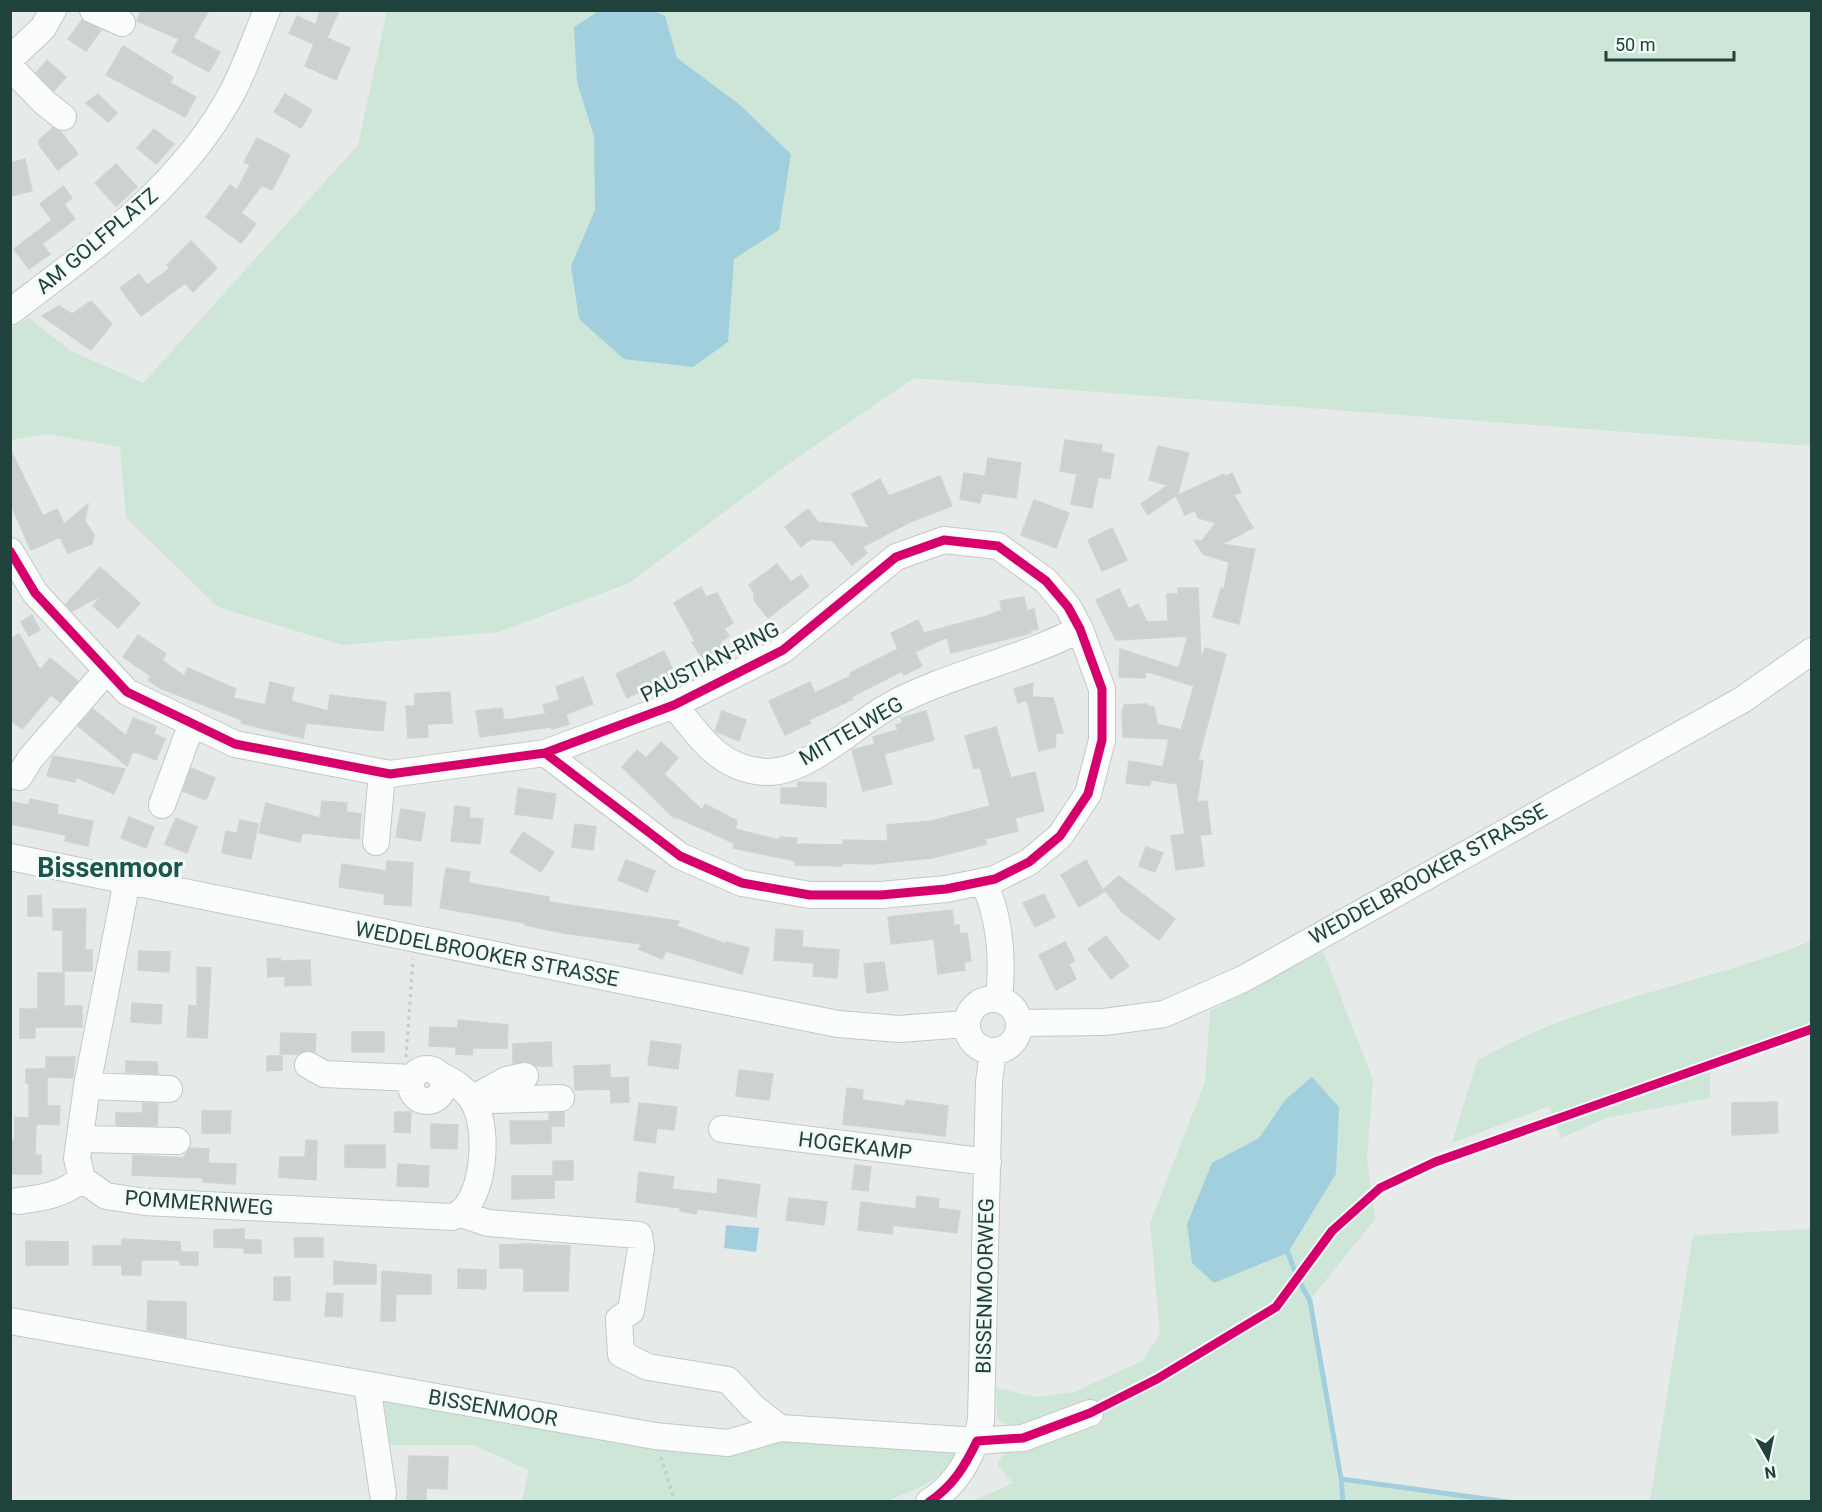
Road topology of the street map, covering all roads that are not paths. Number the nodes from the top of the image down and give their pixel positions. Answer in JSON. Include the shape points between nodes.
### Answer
{"nodes":[{"id":1,"x":53,"y":10,"type":"edge"},
{"id":2,"x":93,"y":10,"type":"edge"},
{"id":3,"x":267,"y":10,"type":"edge"},
{"id":4,"x":122,"y":23,"type":"dead end"},
{"id":5,"x":10,"y":59,"type":"edge"},
{"id":6,"x":10,"y":67,"type":"edge"},
{"id":7,"x":63,"y":117,"type":"dead end"},
{"id":8,"x":10,"y":312,"type":"edge"},
{"id":9,"x":10,"y":551,"type":"edge"},
{"id":10,"x":1080,"y":629,"type":"junction"},
{"id":11,"x":1812,"y":651,"type":"edge"},
{"id":12,"x":107,"y":670,"type":"junction"},
{"id":13,"x":674,"y":705,"type":"junction"},
{"id":14,"x":192,"y":723,"type":"junction"},
{"id":15,"x":545,"y":753,"type":"junction"},
{"id":16,"x":382,"y":773,"type":"junction"},
{"id":17,"x":19,"y":777,"type":"dead end"},
{"id":18,"x":162,"y":805,"type":"dead end"},
{"id":19,"x":376,"y":842,"type":"dead end"},
{"id":20,"x":10,"y":857,"type":"edge"},
{"id":21,"x":127,"y":881,"type":"junction"},
{"id":22,"x":984,"y":883,"type":"junction"},
{"id":23,"x":999,"y":999,"type":"junction"},
{"id":24,"x":1019,"y":1023,"type":"junction"},
{"id":25,"x":966,"y":1024,"type":"junction"},
{"id":26,"x":993,"y":1051,"type":"junction"},
{"id":27,"x":308,"y":1065,"type":"dead end"},
{"id":28,"x":525,"y":1076,"type":"dead end"},
{"id":29,"x":87,"y":1086,"type":"junction"},
{"id":30,"x":169,"y":1089,"type":"dead end"},
{"id":31,"x":561,"y":1098,"type":"dead end"},
{"id":32,"x":473,"y":1101,"type":"junction"},
{"id":33,"x":722,"y":1130,"type":"dead end"},
{"id":34,"x":80,"y":1139,"type":"junction"},
{"id":35,"x":177,"y":1141,"type":"dead end"},
{"id":36,"x":988,"y":1162,"type":"junction"},
{"id":37,"x":82,"y":1179,"type":"junction"},
{"id":38,"x":18,"y":1201,"type":"dead end"},
{"id":39,"x":461,"y":1214,"type":"junction"},
{"id":40,"x":10,"y":1321,"type":"edge"},
{"id":41,"x":367,"y":1385,"type":"junction"},
{"id":42,"x":1090,"y":1413,"type":"dead end"},
{"id":43,"x":780,"y":1428,"type":"junction"},
{"id":44,"x":977,"y":1441,"type":"junction"},
{"id":45,"x":383,"y":1494,"type":"dead end"},
{"id":46,"x":929,"y":1502,"type":"edge"}],
"edges":[{"from":1,"to":5,"type":"street","via":[[43,28]]},
{"from":2,"to":4,"type":"street"},
{"from":3,"to":8,"type":"street","name":"AM GOLFPLATZ","via":[[233,90],[173,177],[126,224]]},
{"from":6,"to":7,"type":"street"},
{"from":9,"to":12,"type":"street","name":"PAUSTIAN-RING","via":[[35,593]]},
{"from":10,"to":13,"type":"street","name":"MITTELWEG","via":[[1045,647],[973,670],[889,706],[807,762],[767,772],[728,763],[704,743]]},
{"from":10,"to":13,"type":"street","name":"PAUSTIAN-RING","via":[[1046,581],[998,546],[944,540],[896,557],[783,650]]},
{"from":10,"to":22,"type":"street","name":"PAUSTIAN-RING","via":[[1101,689],[1102,740],[1088,794],[1060,836],[1029,862]]},
{"from":11,"to":24,"type":"street","name":"WEDDELBROOKER STRASSE","via":[[1742,700],[1243,979],[1164,1014],[1104,1022]]},
{"from":12,"to":14,"type":"street","name":"PAUSTIAN-RING","via":[[127,692]]},
{"from":12,"to":17,"type":"street"},
{"from":13,"to":15,"type":"street","name":"PAUSTIAN-RING"},
{"from":14,"to":16,"type":"street","name":"PAUSTIAN-RING","via":[[236,744]]},
{"from":14,"to":18,"type":"street"},
{"from":15,"to":16,"type":"street","name":"PAUSTIAN-RING"},
{"from":15,"to":22,"type":"street","name":"PAUSTIAN-RING","via":[[680,856],[742,883],[810,895],[881,895]]},
{"from":16,"to":19,"type":"street"},
{"from":20,"to":21,"type":"street","name":"WEDDELBROOKER STRASSE"},
{"from":21,"to":25,"type":"street","name":"WEDDELBROOKER STRASSE","via":[[838,1024],[899,1029]]},
{"from":21,"to":29,"type":"street"},
{"from":22,"to":23,"type":"street","via":[[998,919]]},
{"from":23,"to":24,"type":"street","via":[[1013,1008]]},
{"from":23,"to":25,"type":"street","via":[[976,1004]]},
{"from":24,"to":26,"type":"street","via":[[1015,1040]]},
{"from":25,"to":26,"type":"street","via":[[971,1040],[984,1050]]},
{"from":26,"to":36,"type":"street","name":"BISSENMOORWEG"},
{"from":27,"to":32,"type":"street","via":[[324,1074],[426,1074],[458,1084]]},
{"from":28,"to":32,"type":"street","via":[[506,1080]]},
{"from":29,"to":30,"type":"street"},
{"from":29,"to":34,"type":"street"},
{"from":31,"to":32,"type":"street"},
{"from":32,"to":39,"type":"street","via":[[483,1124],[478,1187]]},
{"from":33,"to":36,"type":"street","name":"HOGEKAMP"},
{"from":34,"to":35,"type":"street"},
{"from":34,"to":37,"type":"street","via":[[77,1158]]},
{"from":36,"to":44,"type":"street","name":"BISSENMOORWEG","via":[[981,1420]]},
{"from":37,"to":38,"type":"street","via":[[71,1189],[48,1197]]},
{"from":37,"to":39,"type":"street","name":"POMMERNWEG","via":[[106,1196],[145,1202],[452,1217]]},
{"from":39,"to":43,"type":"street","via":[[488,1223],[639,1235],[641,1248],[631,1311],[619,1319],[621,1354],[648,1367],[728,1380]]},
{"from":40,"to":41,"type":"street","name":"BISSENMOOR"},
{"from":41,"to":43,"type":"street","name":"BISSENMOOR","via":[[655,1436],[728,1443]]},
{"from":41,"to":45,"type":"street"},
{"from":42,"to":44,"type":"street","name":"BISSENMOOR","via":[[1023,1438]]},
{"from":43,"to":44,"type":"street","name":"BISSENMOOR"},
{"from":44,"to":46,"type":"street","name":"BISSENMOORWEG","via":[[963,1470],[943,1493]]}]}
